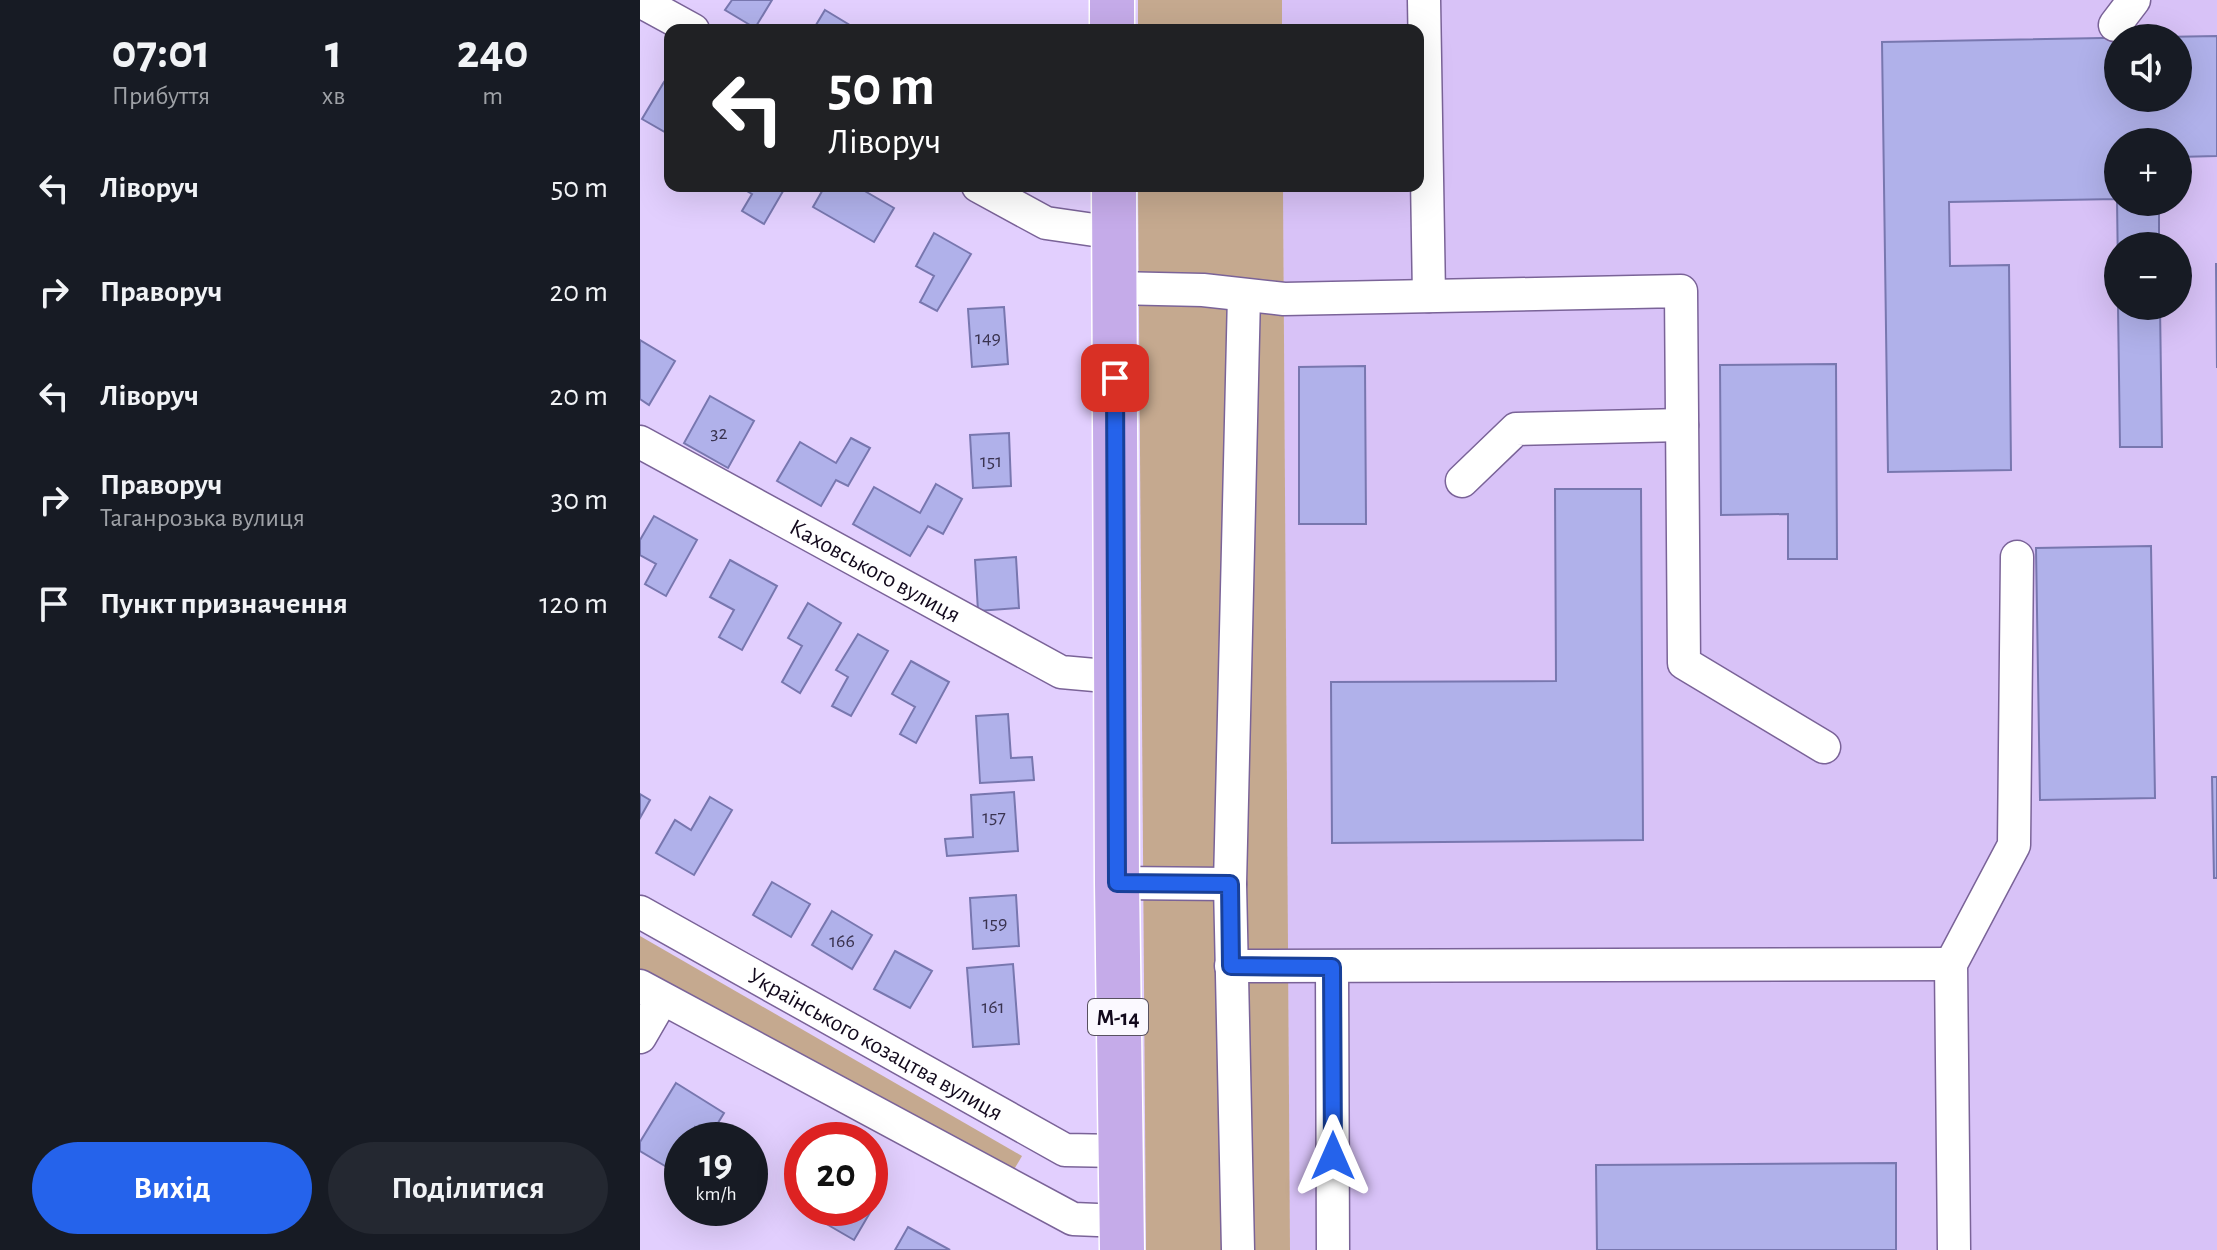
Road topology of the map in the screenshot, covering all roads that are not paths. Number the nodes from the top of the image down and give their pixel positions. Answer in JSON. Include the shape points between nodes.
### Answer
{"nodes":[{"id":1,"x":1112,"y":0,"type":"edge"},
{"id":2,"x":1424,"y":0,"type":"edge"},
{"id":3,"x":640,"y":1,"type":"edge"},
{"id":4,"x":682,"y":24,"type":"edge"},
{"id":5,"x":1112,"y":24,"type":"edge"},
{"id":6,"x":989,"y":192,"type":"edge"},
{"id":7,"x":1114,"y":192,"type":"edge"},
{"id":8,"x":1115,"y":233,"type":"junction"},
{"id":9,"x":1114,"y":288,"type":"junction"},
{"id":10,"x":1244,"y":295,"type":"junction"},
{"id":11,"x":1429,"y":296,"type":"junction"},
{"id":12,"x":1682,"y":425,"type":"junction"},
{"id":13,"x":640,"y":442,"type":"edge"},
{"id":14,"x":1462,"y":481,"type":"dead end"},
{"id":15,"x":2017,"y":557,"type":"dead end"},
{"id":16,"x":1117,"y":677,"type":"junction"},
{"id":17,"x":1824,"y":747,"type":"dead end"},
{"id":18,"x":1117,"y":883,"type":"junction"},
{"id":19,"x":1230,"y":884,"type":"junction"},
{"id":20,"x":640,"y":912,"type":"edge"},
{"id":21,"x":1951,"y":964,"type":"junction"},
{"id":22,"x":1231,"y":966,"type":"junction"},
{"id":23,"x":1332,"y":967,"type":"junction"},
{"id":24,"x":651,"y":993,"type":"edge"},
{"id":25,"x":640,"y":1037,"type":"edge"},
{"id":26,"x":1119,"y":1151,"type":"junction"},
{"id":27,"x":1122,"y":1236,"type":"edge"},
{"id":28,"x":1238,"y":1250,"type":"edge"},
{"id":29,"x":1333,"y":1250,"type":"edge"},
{"id":30,"x":1954,"y":1250,"type":"edge"}],
"edges":[{"from":1,"to":5,"type":"highway"},
{"from":2,"to":11,"type":"street"},
{"from":3,"to":4,"type":"street"},
{"from":6,"to":8,"type":"street","via":[[1046,223]]},
{"from":7,"to":8,"type":"highway","number":"М-14"},
{"from":8,"to":9,"type":"highway","number":"М-14"},
{"from":9,"to":10,"type":"street"},
{"from":9,"to":16,"type":"highway","number":"М-14"},
{"from":10,"to":11,"type":"street"},
{"from":10,"to":19,"type":"street"},
{"from":11,"to":12,"type":"street","via":[[1681,291]]},
{"from":12,"to":14,"type":"street","via":[[1516,429]]},
{"from":12,"to":17,"type":"street","via":[[1684,663]]},
{"from":13,"to":16,"type":"street","name":"Каховського вулиця","via":[[1061,672]]},
{"from":15,"to":21,"type":"street","via":[[2014,845]]},
{"from":16,"to":18,"type":"highway","number":"М-14"},
{"from":18,"to":19,"type":"street"},
{"from":18,"to":26,"type":"highway","number":"М-14"},
{"from":19,"to":22,"type":"street"},
{"from":20,"to":26,"type":"street","name":"Українського козацтва вулиця","via":[[1065,1150]]},
{"from":21,"to":23,"type":"street"},
{"from":21,"to":30,"type":"street"},
{"from":22,"to":23,"type":"street"},
{"from":22,"to":28,"type":"street"},
{"from":23,"to":29,"type":"street"},
{"from":24,"to":25,"type":"street"},
{"from":24,"to":27,"type":"street","via":[[1073,1219]]},
{"from":26,"to":27,"type":"highway","number":"М-14"}]}
